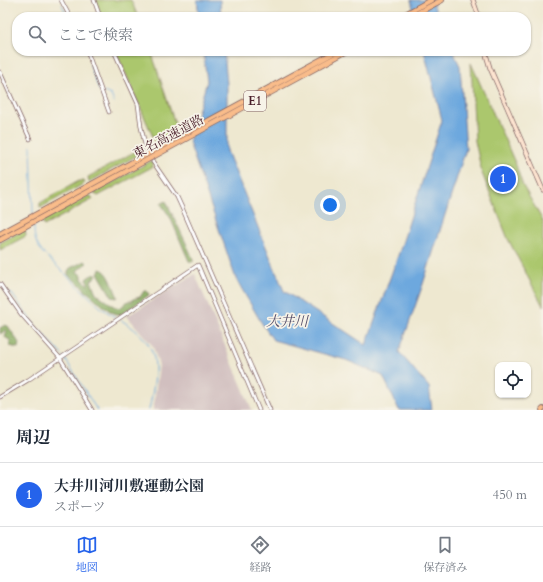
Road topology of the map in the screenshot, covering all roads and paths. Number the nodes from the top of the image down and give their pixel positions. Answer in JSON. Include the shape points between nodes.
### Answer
{"nodes":[{"id":1,"x":61,"y":0,"type":"edge"},
{"id":2,"x":94,"y":0,"type":"edge"},
{"id":3,"x":431,"y":0,"type":"edge"},
{"id":4,"x":442,"y":0,"type":"edge"},
{"id":5,"x":473,"y":0,"type":"edge"},
{"id":6,"x":67,"y":12,"type":"edge"},
{"id":7,"x":98,"y":12,"type":"edge"},
{"id":8,"x":409,"y":12,"type":"edge"},
{"id":9,"x":419,"y":12,"type":"edge"},
{"id":10,"x":477,"y":12,"type":"edge"},
{"id":11,"x":89,"y":56,"type":"edge"},
{"id":12,"x":116,"y":56,"type":"edge"},
{"id":13,"x":329,"y":56,"type":"edge"},
{"id":14,"x":338,"y":56,"type":"edge"},
{"id":15,"x":486,"y":56,"type":"edge"},
{"id":16,"x":0,"y":72,"type":"edge"},
{"id":17,"x":109,"y":112,"type":"dead end"},
{"id":18,"x":30,"y":139,"type":"dead end"},
{"id":19,"x":146,"y":148,"type":"dead end"},
{"id":20,"x":162,"y":149,"type":"junction"},
{"id":21,"x":154,"y":162,"type":"dead end"},
{"id":22,"x":543,"y":190,"type":"edge"},
{"id":23,"x":25,"y":224,"type":"junction"},
{"id":24,"x":0,"y":234,"type":"edge"},
{"id":25,"x":0,"y":240,"type":"edge"},
{"id":26,"x":0,"y":284,"type":"edge"},
{"id":27,"x":60,"y":358,"type":"junction"},
{"id":28,"x":0,"y":397,"type":"edge"},
{"id":29,"x":92,"y":410,"type":"edge"},
{"id":30,"x":259,"y":410,"type":"edge"},
{"id":31,"x":270,"y":410,"type":"edge"}],
"edges":[{"from":1,"to":6,"type":"street"},
{"from":2,"to":7,"type":"street"},
{"from":3,"to":8,"type":"highway"},
{"from":4,"to":9,"type":"highway"},
{"from":5,"to":10,"type":"main road"},
{"from":11,"to":17,"type":"street"},
{"from":12,"to":19,"type":"street","via":[[138,104]]},
{"from":13,"to":20,"type":"highway","name":"東名高速道路","number":"E1"},
{"from":14,"to":20,"type":"highway","name":"東名高速道路","number":"E1"},
{"from":15,"to":22,"type":"main road"},
{"from":16,"to":18,"type":"street"},
{"from":20,"to":23,"type":"highway","name":"東名高速道路","number":"E1","via":[[40,213]]},
{"from":20,"to":23,"type":"highway","name":"東名高速道路","number":"E1","via":[[41,218]]},
{"from":21,"to":31,"type":"street","via":[[177,197]]},
{"from":23,"to":24,"type":"highway","name":"東名高速道路","number":"E1"},
{"from":23,"to":25,"type":"highway","name":"東名高速道路","number":"E1"},
{"from":26,"to":27,"type":"street","via":[[21,314]]},
{"from":27,"to":28,"type":"street"},
{"from":27,"to":29,"type":"street"},
{"from":27,"to":30,"type":"street","via":[[198,265]]}]}
